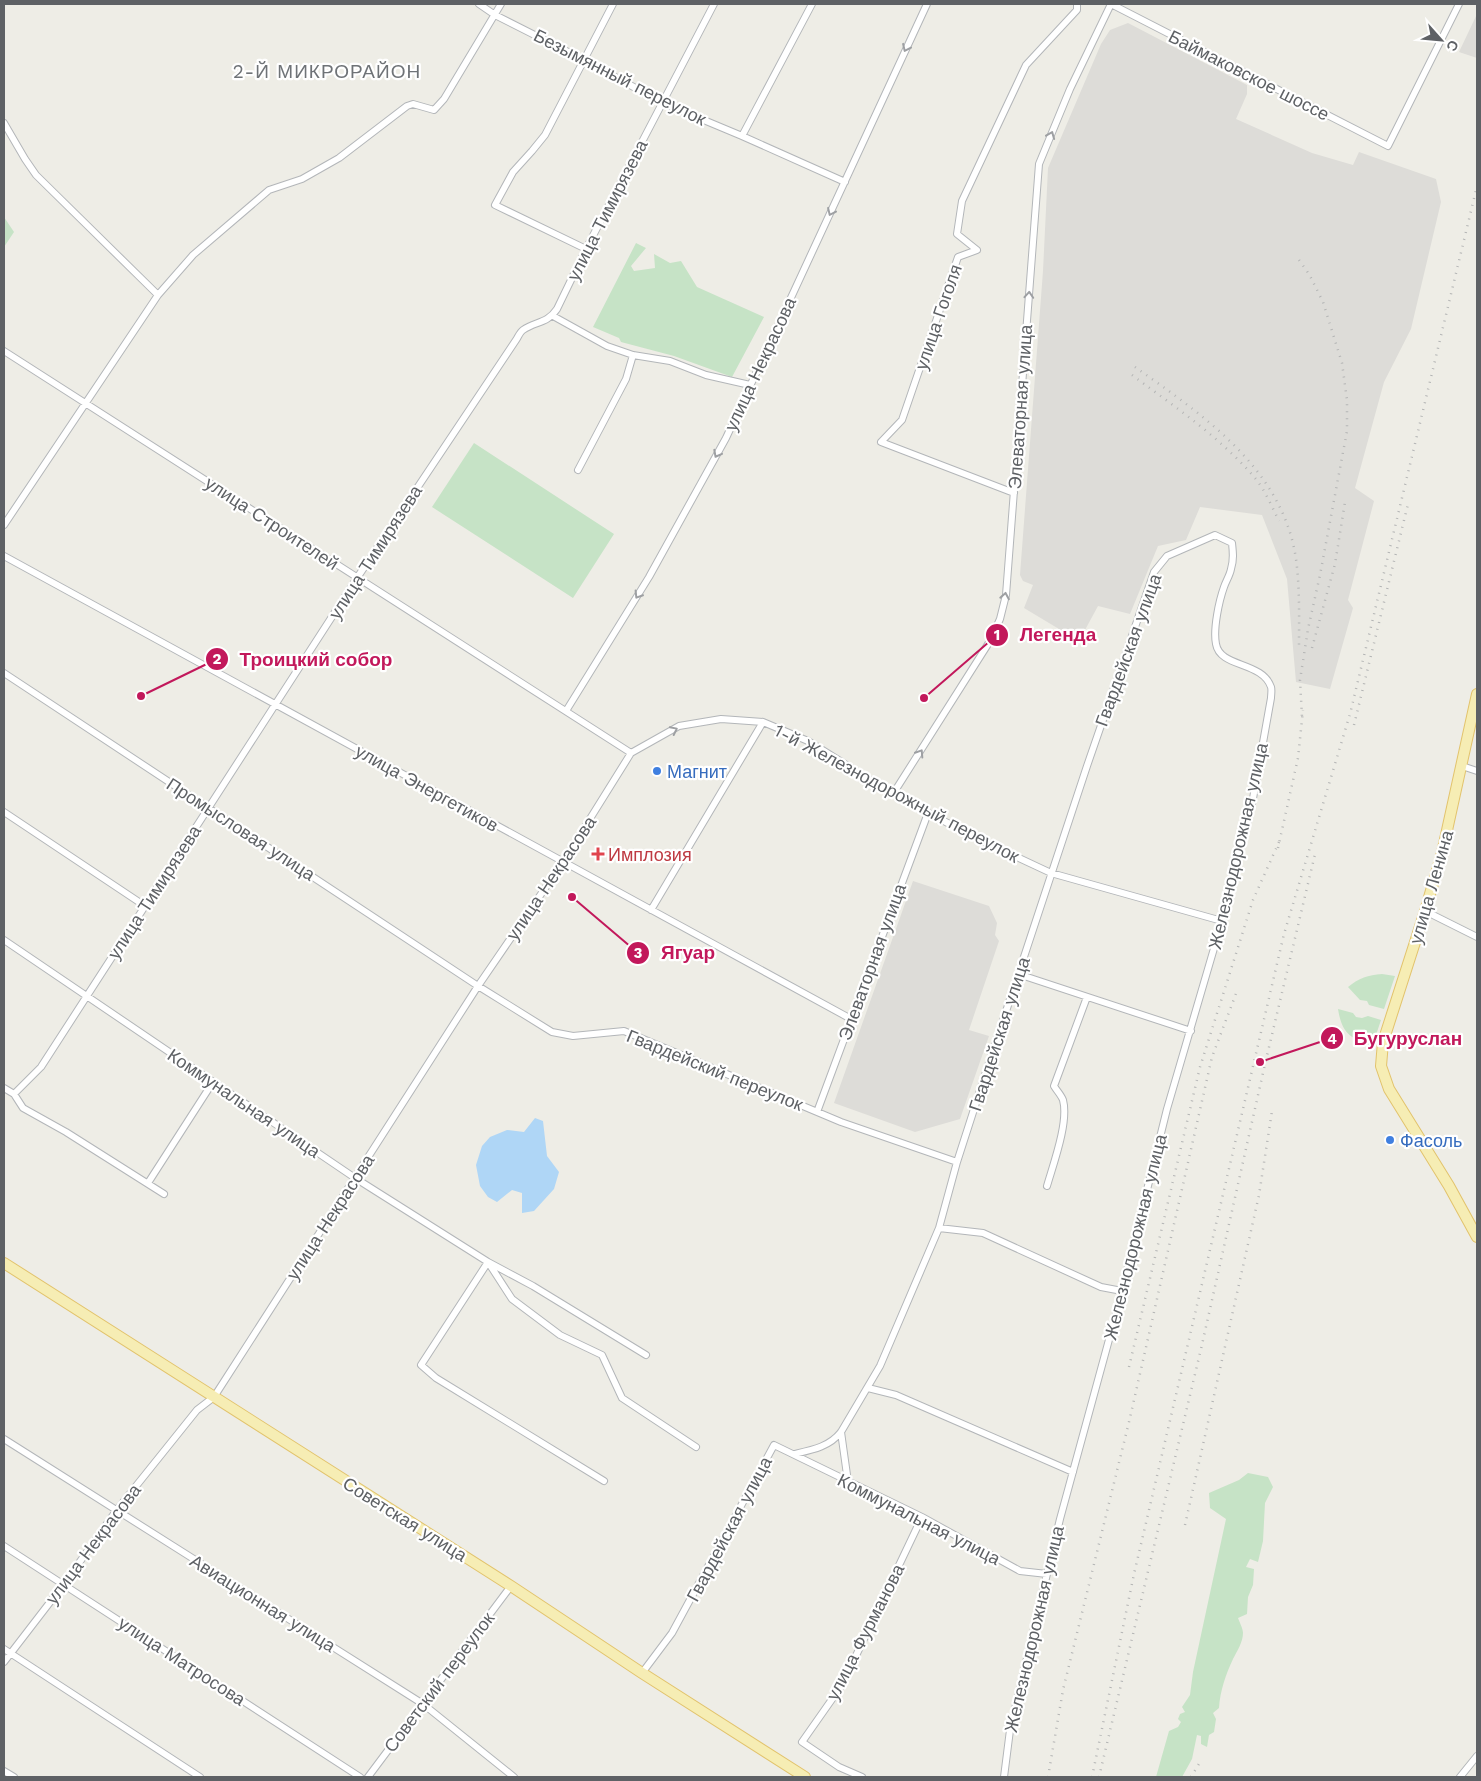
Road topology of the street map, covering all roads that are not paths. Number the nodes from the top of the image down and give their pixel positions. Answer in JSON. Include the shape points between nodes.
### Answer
{"nodes":[{"id":1,"x":479,"y":4,"type":"edge"},
{"id":2,"x":501,"y":4,"type":"edge"},
{"id":3,"x":613,"y":4,"type":"edge"},
{"id":4,"x":714,"y":4,"type":"edge"},
{"id":5,"x":812,"y":4,"type":"edge"},
{"id":6,"x":927,"y":4,"type":"edge"},
{"id":7,"x":1077,"y":4,"type":"edge"},
{"id":8,"x":1111,"y":4,"type":"edge"},
{"id":9,"x":1459,"y":4,"type":"edge"},
{"id":10,"x":495,"y":15,"type":"junction"},
{"id":11,"x":584,"y":60,"type":"junction"},
{"id":12,"x":663,"y":103,"type":"junction"},
{"id":13,"x":4,"y":123,"type":"edge"},
{"id":14,"x":742,"y":136,"type":"junction"},
{"id":15,"x":845,"y":182,"type":"junction"},
{"id":16,"x":586,"y":249,"type":"junction"},
{"id":17,"x":158,"y":295,"type":"junction"},
{"id":18,"x":553,"y":316,"type":"junction"},
{"id":19,"x":4,"y":351,"type":"edge"},
{"id":20,"x":633,"y":355,"type":"junction"},
{"id":21,"x":750,"y":385,"type":"junction"},
{"id":22,"x":85,"y":403,"type":"junction"},
{"id":23,"x":578,"y":470,"type":"dead end"},
{"id":24,"x":1014,"y":493,"type":"junction"},
{"id":25,"x":4,"y":525,"type":"edge"},
{"id":26,"x":4,"y":556,"type":"edge"},
{"id":27,"x":358,"y":578,"type":"junction"},
{"id":28,"x":4,"y":673,"type":"edge"},
{"id":29,"x":1477,"y":694,"type":"edge"},
{"id":30,"x":1271,"y":698,"type":"joint"},
{"id":31,"x":276,"y":704,"type":"junction"},
{"id":32,"x":566,"y":711,"type":"junction"},
{"id":33,"x":763,"y":722,"type":"junction"},
{"id":34,"x":631,"y":753,"type":"junction"},
{"id":35,"x":1462,"y":766,"type":"junction"},
{"id":36,"x":1477,"y":771,"type":"edge"},
{"id":37,"x":893,"y":794,"type":"junction"},
{"id":38,"x":209,"y":808,"type":"junction"},
{"id":39,"x":4,"y":812,"type":"edge"},
{"id":40,"x":928,"y":813,"type":"junction"},
{"id":41,"x":563,"y":862,"type":"junction"},
{"id":42,"x":1051,"y":873,"type":"junction"},
{"id":43,"x":145,"y":906,"type":"junction"},
{"id":44,"x":650,"y":910,"type":"junction"},
{"id":45,"x":1425,"y":911,"type":"junction"},
{"id":46,"x":1222,"y":921,"type":"junction"},
{"id":47,"x":1477,"y":936,"type":"edge"},
{"id":48,"x":4,"y":940,"type":"edge"},
{"id":49,"x":1018,"y":974,"type":"junction"},
{"id":50,"x":478,"y":986,"type":"junction"},
{"id":51,"x":87,"y":996,"type":"junction"},
{"id":52,"x":1087,"y":997,"type":"junction"},
{"id":53,"x":851,"y":1019,"type":"junction"},
{"id":54,"x":1191,"y":1031,"type":"junction"},
{"id":55,"x":213,"y":1082,"type":"junction"},
{"id":56,"x":4,"y":1088,"type":"edge"},
{"id":57,"x":14,"y":1094,"type":"junction"},
{"id":58,"x":817,"y":1112,"type":"junction"},
{"id":59,"x":957,"y":1162,"type":"junction"},
{"id":60,"x":355,"y":1178,"type":"junction"},
{"id":61,"x":148,"y":1183,"type":"junction"},
{"id":62,"x":1047,"y":1186,"type":"dead end"},
{"id":63,"x":164,"y":1194,"type":"dead end"},
{"id":64,"x":939,"y":1228,"type":"junction"},
{"id":65,"x":1477,"y":1237,"type":"edge"},
{"id":66,"x":488,"y":1262,"type":"junction"},
{"id":67,"x":4,"y":1263,"type":"edge"},
{"id":68,"x":1122,"y":1292,"type":"junction"},
{"id":69,"x":646,"y":1355,"type":"dead end"},
{"id":70,"x":868,"y":1388,"type":"junction"},
{"id":71,"x":214,"y":1397,"type":"junction"},
{"id":72,"x":841,"y":1432,"type":"junction"},
{"id":73,"x":4,"y":1439,"type":"edge"},
{"id":74,"x":696,"y":1447,"type":"dead end"},
{"id":75,"x":794,"y":1454,"type":"junction"},
{"id":76,"x":1073,"y":1472,"type":"junction"},
{"id":77,"x":604,"y":1481,"type":"dead end"},
{"id":78,"x":848,"y":1482,"type":"junction"},
{"id":79,"x":116,"y":1511,"type":"junction"},
{"id":80,"x":922,"y":1517,"type":"junction"},
{"id":81,"x":4,"y":1546,"type":"edge"},
{"id":82,"x":1047,"y":1574,"type":"junction"},
{"id":83,"x":64,"y":1584,"type":"junction"},
{"id":84,"x":511,"y":1586,"type":"junction"},
{"id":85,"x":4,"y":1649,"type":"edge"},
{"id":86,"x":10,"y":1653,"type":"junction"},
{"id":87,"x":4,"y":1662,"type":"edge"},
{"id":88,"x":642,"y":1673,"type":"junction"},
{"id":89,"x":423,"y":1704,"type":"junction"},
{"id":90,"x":1477,"y":1756,"type":"edge"},
{"id":91,"x":4,"y":1771,"type":"edge"},
{"id":92,"x":799,"y":1776,"type":"edge"},
{"id":93,"x":14,"y":1777,"type":"edge"},
{"id":94,"x":200,"y":1777,"type":"edge"},
{"id":95,"x":360,"y":1777,"type":"edge"},
{"id":96,"x":368,"y":1777,"type":"edge"},
{"id":97,"x":514,"y":1777,"type":"edge"},
{"id":98,"x":862,"y":1777,"type":"edge"},
{"id":99,"x":1004,"y":1777,"type":"edge"},
{"id":100,"x":1460,"y":1777,"type":"edge"}],
"edges":[{"from":1,"to":10,"type":"street","name":"Безымянный переулок"},
{"from":2,"to":10,"type":"street"},
{"from":3,"to":11,"type":"street"},
{"from":4,"to":12,"type":"street","name":"улица Тимирязева"},
{"from":5,"to":14,"type":"street"},
{"from":6,"to":15,"type":"street","name":"улица Некрасова","one_way":true},
{"from":7,"to":24,"type":"street","name":"улица Гоголя","via":[[1077,10],[1026,64],[962,201],[957,234],[976,250],[958,257],[902,420],[881,442]]},
{"from":8,"to":9,"type":"street","name":"Баймаковское шоссе","via":[[1388,146]]},
{"from":24,"to":8,"type":"street","name":"Элеваторная улица","one_way":true,"via":[[1039,164],[1070,89]]},
{"from":10,"to":11,"type":"street","name":"Безымянный переулок"},
{"from":10,"to":17,"type":"street","via":[[434,110],[413,104],[407,106],[339,158],[302,179],[268,190],[193,255]]},
{"from":11,"to":12,"type":"street","name":"Безымянный переулок"},
{"from":11,"to":16,"type":"street","via":[[545,135],[513,172],[494,204]]},
{"from":12,"to":14,"type":"street","name":"Безымянный переулок"},
{"from":12,"to":16,"type":"street","name":"улица Тимирязева"},
{"from":13,"to":17,"type":"street","via":[[36,175]]},
{"from":14,"to":15,"type":"street","name":"Безымянный переулок"},
{"from":15,"to":21,"type":"street","name":"улица Некрасова","one_way":true},
{"from":16,"to":18,"type":"street","name":"улица Тимирязева"},
{"from":17,"to":22,"type":"street"},
{"from":18,"to":20,"type":"street","via":[[607,346]]},
{"from":18,"to":27,"type":"street","name":"улица Тимирязева","via":[[522,330]]},
{"from":19,"to":22,"type":"street","name":"улица Строителей"},
{"from":20,"to":21,"type":"street","via":[[670,361],[706,375]]},
{"from":20,"to":23,"type":"street","via":[[626,379]]},
{"from":21,"to":32,"type":"street","name":"улица Некрасова","one_way":true,"via":[[726,438],[649,577]]},
{"from":22,"to":25,"type":"street"},
{"from":22,"to":27,"type":"street","name":"улица Строителей"},
{"from":37,"to":24,"type":"street","name":"Элеваторная улица","one_way":true,"via":[[974,669],[1000,620],[1006,595]]},
{"from":26,"to":31,"type":"street","name":"улица Энергетиков"},
{"from":27,"to":31,"type":"street","name":"улица Тимирязева"},
{"from":27,"to":32,"type":"street","name":"улица Строителей"},
{"from":28,"to":38,"type":"street","name":"Промысловая улица"},
{"from":29,"to":35,"type":"main road","name":"улица Ленина"},
{"from":30,"to":42,"type":"street","name":"Гвардейская улица","via":[[1270,686],[1262,676],[1250,667],[1231,662],[1220,653],[1216,644],[1217,609],[1231,571],[1232,542],[1215,535],[1167,556],[1154,572],[1140,609]]},
{"from":30,"to":46,"type":"street","name":"Железнодорожная улица","via":[[1252,804]]},
{"from":31,"to":38,"type":"street","name":"улица Тимирязева"},
{"from":31,"to":41,"type":"street","name":"улица Энергетиков"},
{"from":32,"to":34,"type":"street","name":"улица Строителей"},
{"from":34,"to":33,"type":"street","name":"1-й Железнодорожный переулок","one_way":true,"via":[[679,726],[721,718]]},
{"from":33,"to":37,"type":"street","name":"1-й Железнодорожный переулок","via":[[808,741]]},
{"from":33,"to":44,"type":"street"},
{"from":34,"to":41,"type":"street","name":"улица Некрасова"},
{"from":35,"to":36,"type":"street"},
{"from":35,"to":45,"type":"main road","name":"улица Ленина"},
{"from":37,"to":40,"type":"street","name":"1-й Железнодорожный переулок"},
{"from":38,"to":43,"type":"street","name":"улица Тимирязева"},
{"from":38,"to":50,"type":"street","name":"Промысловая улица"},
{"from":39,"to":43,"type":"street"},
{"from":40,"to":42,"type":"street","name":"1-й Железнодорожный переулок"},
{"from":40,"to":53,"type":"street","name":"Элеваторная улица"},
{"from":41,"to":44,"type":"street","name":"улица Энергетиков"},
{"from":41,"to":50,"type":"street","name":"улица Некрасова"},
{"from":42,"to":46,"type":"street","name":"1-й Железнодорожный переулок"},
{"from":42,"to":49,"type":"street","name":"Гвардейская улица"},
{"from":43,"to":51,"type":"street","name":"улица Тимирязева"},
{"from":44,"to":53,"type":"street","name":"улица Энергетиков"},
{"from":45,"to":47,"type":"street"},
{"from":45,"to":65,"type":"main road","name":"улица Ленина","via":[[1383,1042],[1381,1066],[1389,1089]]},
{"from":46,"to":54,"type":"street","name":"Железнодорожная улица"},
{"from":48,"to":51,"type":"street","name":"Коммунальная улица"},
{"from":49,"to":52,"type":"street"},
{"from":49,"to":59,"type":"street","name":"Гвардейская улица"},
{"from":50,"to":58,"type":"street","name":"Гвардейский переулок","via":[[552,1032],[573,1036],[624,1030]]},
{"from":50,"to":60,"type":"street","name":"улица Некрасова"},
{"from":51,"to":55,"type":"street","name":"Коммунальная улица"},
{"from":51,"to":57,"type":"street","name":"улица Тимирязева","via":[[41,1067]]},
{"from":52,"to":54,"type":"street"},
{"from":52,"to":62,"type":"street","via":[[1054,1086],[1062,1100],[1064,1116]]},
{"from":53,"to":58,"type":"street","name":"Элеваторная улица"},
{"from":54,"to":68,"type":"street","name":"Железнодорожная улица","via":[[1167,1109]]},
{"from":55,"to":60,"type":"street","name":"Коммунальная улица"},
{"from":55,"to":61,"type":"street"},
{"from":56,"to":57,"type":"street"},
{"from":57,"to":61,"type":"street","via":[[23,1108]]},
{"from":58,"to":59,"type":"street","name":"Гвардейский переулок"},
{"from":59,"to":64,"type":"street","name":"Гвардейская улица"},
{"from":60,"to":66,"type":"street","name":"Коммунальная улица"},
{"from":60,"to":71,"type":"street","name":"улица Некрасова"},
{"from":61,"to":63,"type":"street"},
{"from":64,"to":68,"type":"street","via":[[983,1233],[1101,1287]]},
{"from":64,"to":70,"type":"street","name":"Гвардейская улица"},
{"from":66,"to":69,"type":"street","name":"Коммунальная улица"},
{"from":66,"to":74,"type":"street","name":"Коммунальная улица","via":[[512,1299],[560,1335],[602,1355],[622,1398]]},
{"from":66,"to":77,"type":"street","via":[[421,1366]]},
{"from":67,"to":71,"type":"main road","name":"Советская улица"},
{"from":68,"to":76,"type":"street","name":"Железнодорожная улица"},
{"from":70,"to":72,"type":"street","name":"Гвардейская улица"},
{"from":70,"to":76,"type":"street","via":[[896,1395]]},
{"from":71,"to":79,"type":"street","name":"улица Некрасова","via":[[197,1410]]},
{"from":71,"to":84,"type":"main road","name":"Советская улица"},
{"from":72,"to":75,"type":"street","name":"Гвардейская улица","via":[[834,1441]]},
{"from":72,"to":78,"type":"street"},
{"from":73,"to":79,"type":"street","name":"Авиационная улица"},
{"from":75,"to":78,"type":"street","name":"Коммунальная улица"},
{"from":75,"to":88,"type":"street","name":"Гвардейская улица","via":[[774,1445],[672,1633]]},
{"from":76,"to":82,"type":"street","name":"Железнодорожная улица"},
{"from":78,"to":80,"type":"street","name":"Коммунальная улица"},
{"from":79,"to":83,"type":"street","name":"улица Некрасова"},
{"from":79,"to":89,"type":"street","name":"Авиационная улица"},
{"from":80,"to":82,"type":"street","name":"Коммунальная улица","via":[[1020,1571]]},
{"from":80,"to":98,"type":"street","name":"улица Фурманова","via":[[842,1684],[802,1742],[839,1767]]},
{"from":81,"to":83,"type":"street","name":"улица Матросова"},
{"from":82,"to":99,"type":"street","name":"Железнодорожная улица","via":[[1010,1730]]},
{"from":83,"to":86,"type":"street","name":"улица Некрасова"},
{"from":83,"to":95,"type":"street","name":"улица Матросова"},
{"from":84,"to":88,"type":"main road","name":"Советская улица"},
{"from":84,"to":89,"type":"street","name":"Советский переулок"},
{"from":85,"to":86,"type":"street"},
{"from":86,"to":87,"type":"street","name":"улица Некрасова"},
{"from":86,"to":94,"type":"street"},
{"from":88,"to":92,"type":"main road","name":"Советская улица"},
{"from":89,"to":96,"type":"street","name":"Советский переулок"},
{"from":89,"to":97,"type":"street","name":"Авиационная улица"},
{"from":90,"to":100,"type":"street"},
{"from":91,"to":93,"type":"street"}]}
